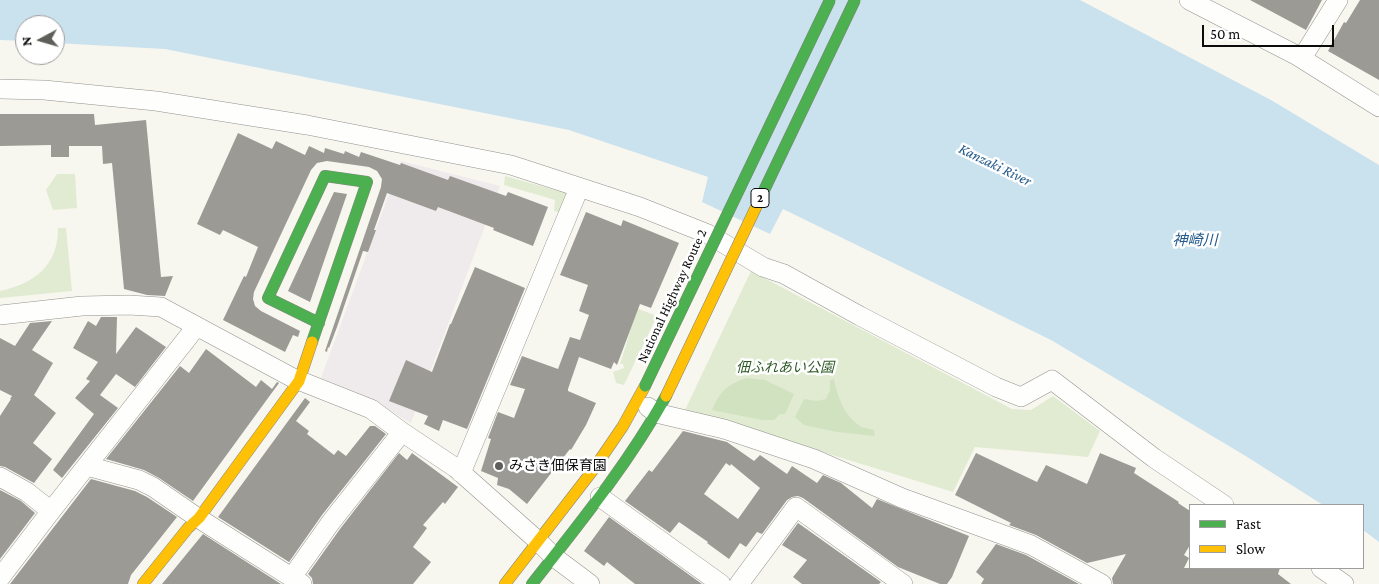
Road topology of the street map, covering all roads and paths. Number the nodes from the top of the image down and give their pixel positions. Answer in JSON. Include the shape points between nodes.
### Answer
{"nodes":[{"id":1,"x":830,"y":0,"type":"edge"},
{"id":2,"x":855,"y":0,"type":"edge"},
{"id":3,"x":1189,"y":0,"type":"edge"},
{"id":4,"x":1338,"y":0,"type":"edge"},
{"id":5,"x":1302,"y":58,"type":"junction"},
{"id":6,"x":0,"y":89,"type":"edge"},
{"id":7,"x":1379,"y":107,"type":"edge"},
{"id":8,"x":579,"y":188,"type":"junction"},
{"id":9,"x":0,"y":315,"type":"edge"},
{"id":10,"x":319,"y":323,"type":"junction"},
{"id":11,"x":196,"y":327,"type":"junction"},
{"id":12,"x":299,"y":381,"type":"junction"},
{"id":13,"x":642,"y":394,"type":"junction"},
{"id":14,"x":656,"y":413,"type":"junction"},
{"id":15,"x":402,"y":432,"type":"junction"},
{"id":16,"x":87,"y":466,"type":"junction"},
{"id":17,"x":461,"y":473,"type":"junction"},
{"id":18,"x":0,"y":478,"type":"edge"},
{"id":19,"x":600,"y":497,"type":"junction"},
{"id":20,"x":1223,"y":504,"type":"edge"},
{"id":21,"x":51,"y":511,"type":"junction"},
{"id":22,"x":199,"y":518,"type":"junction"},
{"id":23,"x":538,"y":541,"type":"junction"},
{"id":24,"x":554,"y":557,"type":"junction"},
{"id":25,"x":1322,"y":569,"type":"edge"},
{"id":26,"x":0,"y":578,"type":"edge"},
{"id":27,"x":298,"y":582,"type":"edge"},
{"id":28,"x":143,"y":584,"type":"edge"},
{"id":29,"x":505,"y":584,"type":"edge"},
{"id":30,"x":532,"y":584,"type":"edge"},
{"id":31,"x":590,"y":584,"type":"edge"},
{"id":32,"x":720,"y":584,"type":"edge"},
{"id":33,"x":740,"y":584,"type":"edge"},
{"id":34,"x":903,"y":584,"type":"edge"},
{"id":35,"x":1102,"y":584,"type":"edge"},
{"id":36,"x":1344,"y":584,"type":"edge"}],
"edges":[{"from":1,"to":13,"type":"main road","name":"National Highway Route 2","number":"2","bridge":true},
{"from":2,"to":14,"type":"main road","number":"2","bridge":true},
{"from":3,"to":5,"type":"street"},
{"from":4,"to":5,"type":"street"},
{"from":5,"to":7,"type":"street"},
{"from":6,"to":8,"type":"street","via":[[156,100],[307,125],[511,165]]},
{"from":8,"to":17,"type":"street"},
{"from":8,"to":20,"type":"street","via":[[640,207],[708,234],[763,267],[784,274],[1012,394],[1021,397],[1052,380],[1154,458]]},
{"from":9,"to":11,"type":"street","via":[[82,306],[129,305],[161,307]]},
{"from":10,"to":10,"type":"main road","via":[[348,238],[367,182],[325,176],[268,298]]},
{"from":10,"to":12,"type":"main road"},
{"from":11,"to":12,"type":"street"},
{"from":11,"to":16,"type":"street"},
{"from":12,"to":15,"type":"street","via":[[371,408]]},
{"from":12,"to":22,"type":"main road"},
{"from":13,"to":14,"type":"street"},
{"from":13,"to":23,"type":"main road","name":"National Highway Route 2","number":"2","via":[[593,470]]},
{"from":14,"to":19,"type":"main road","number":"2"},
{"from":14,"to":35,"type":"street","via":[[724,429],[814,459],[902,498],[1031,545]]},
{"from":15,"to":17,"type":"street"},
{"from":15,"to":27,"type":"street","via":[[331,522]]},
{"from":16,"to":21,"type":"street"},
{"from":16,"to":22,"type":"street","via":[[139,480]]},
{"from":17,"to":23,"type":"street"},
{"from":18,"to":21,"type":"street","via":[[27,492]]},
{"from":19,"to":24,"type":"main road","number":"2"},
{"from":19,"to":32,"type":"street"},
{"from":21,"to":26,"type":"street"},
{"from":22,"to":27,"type":"street"},
{"from":22,"to":28,"type":"main road"},
{"from":23,"to":24,"type":"street"},
{"from":23,"to":29,"type":"main road","name":"National Highway Route 2","number":"2"},
{"from":24,"to":30,"type":"main road","number":"2"},
{"from":24,"to":31,"type":"street"},
{"from":25,"to":36,"type":"street"},
{"from":33,"to":34,"type":"street","via":[[796,507]]}]}
